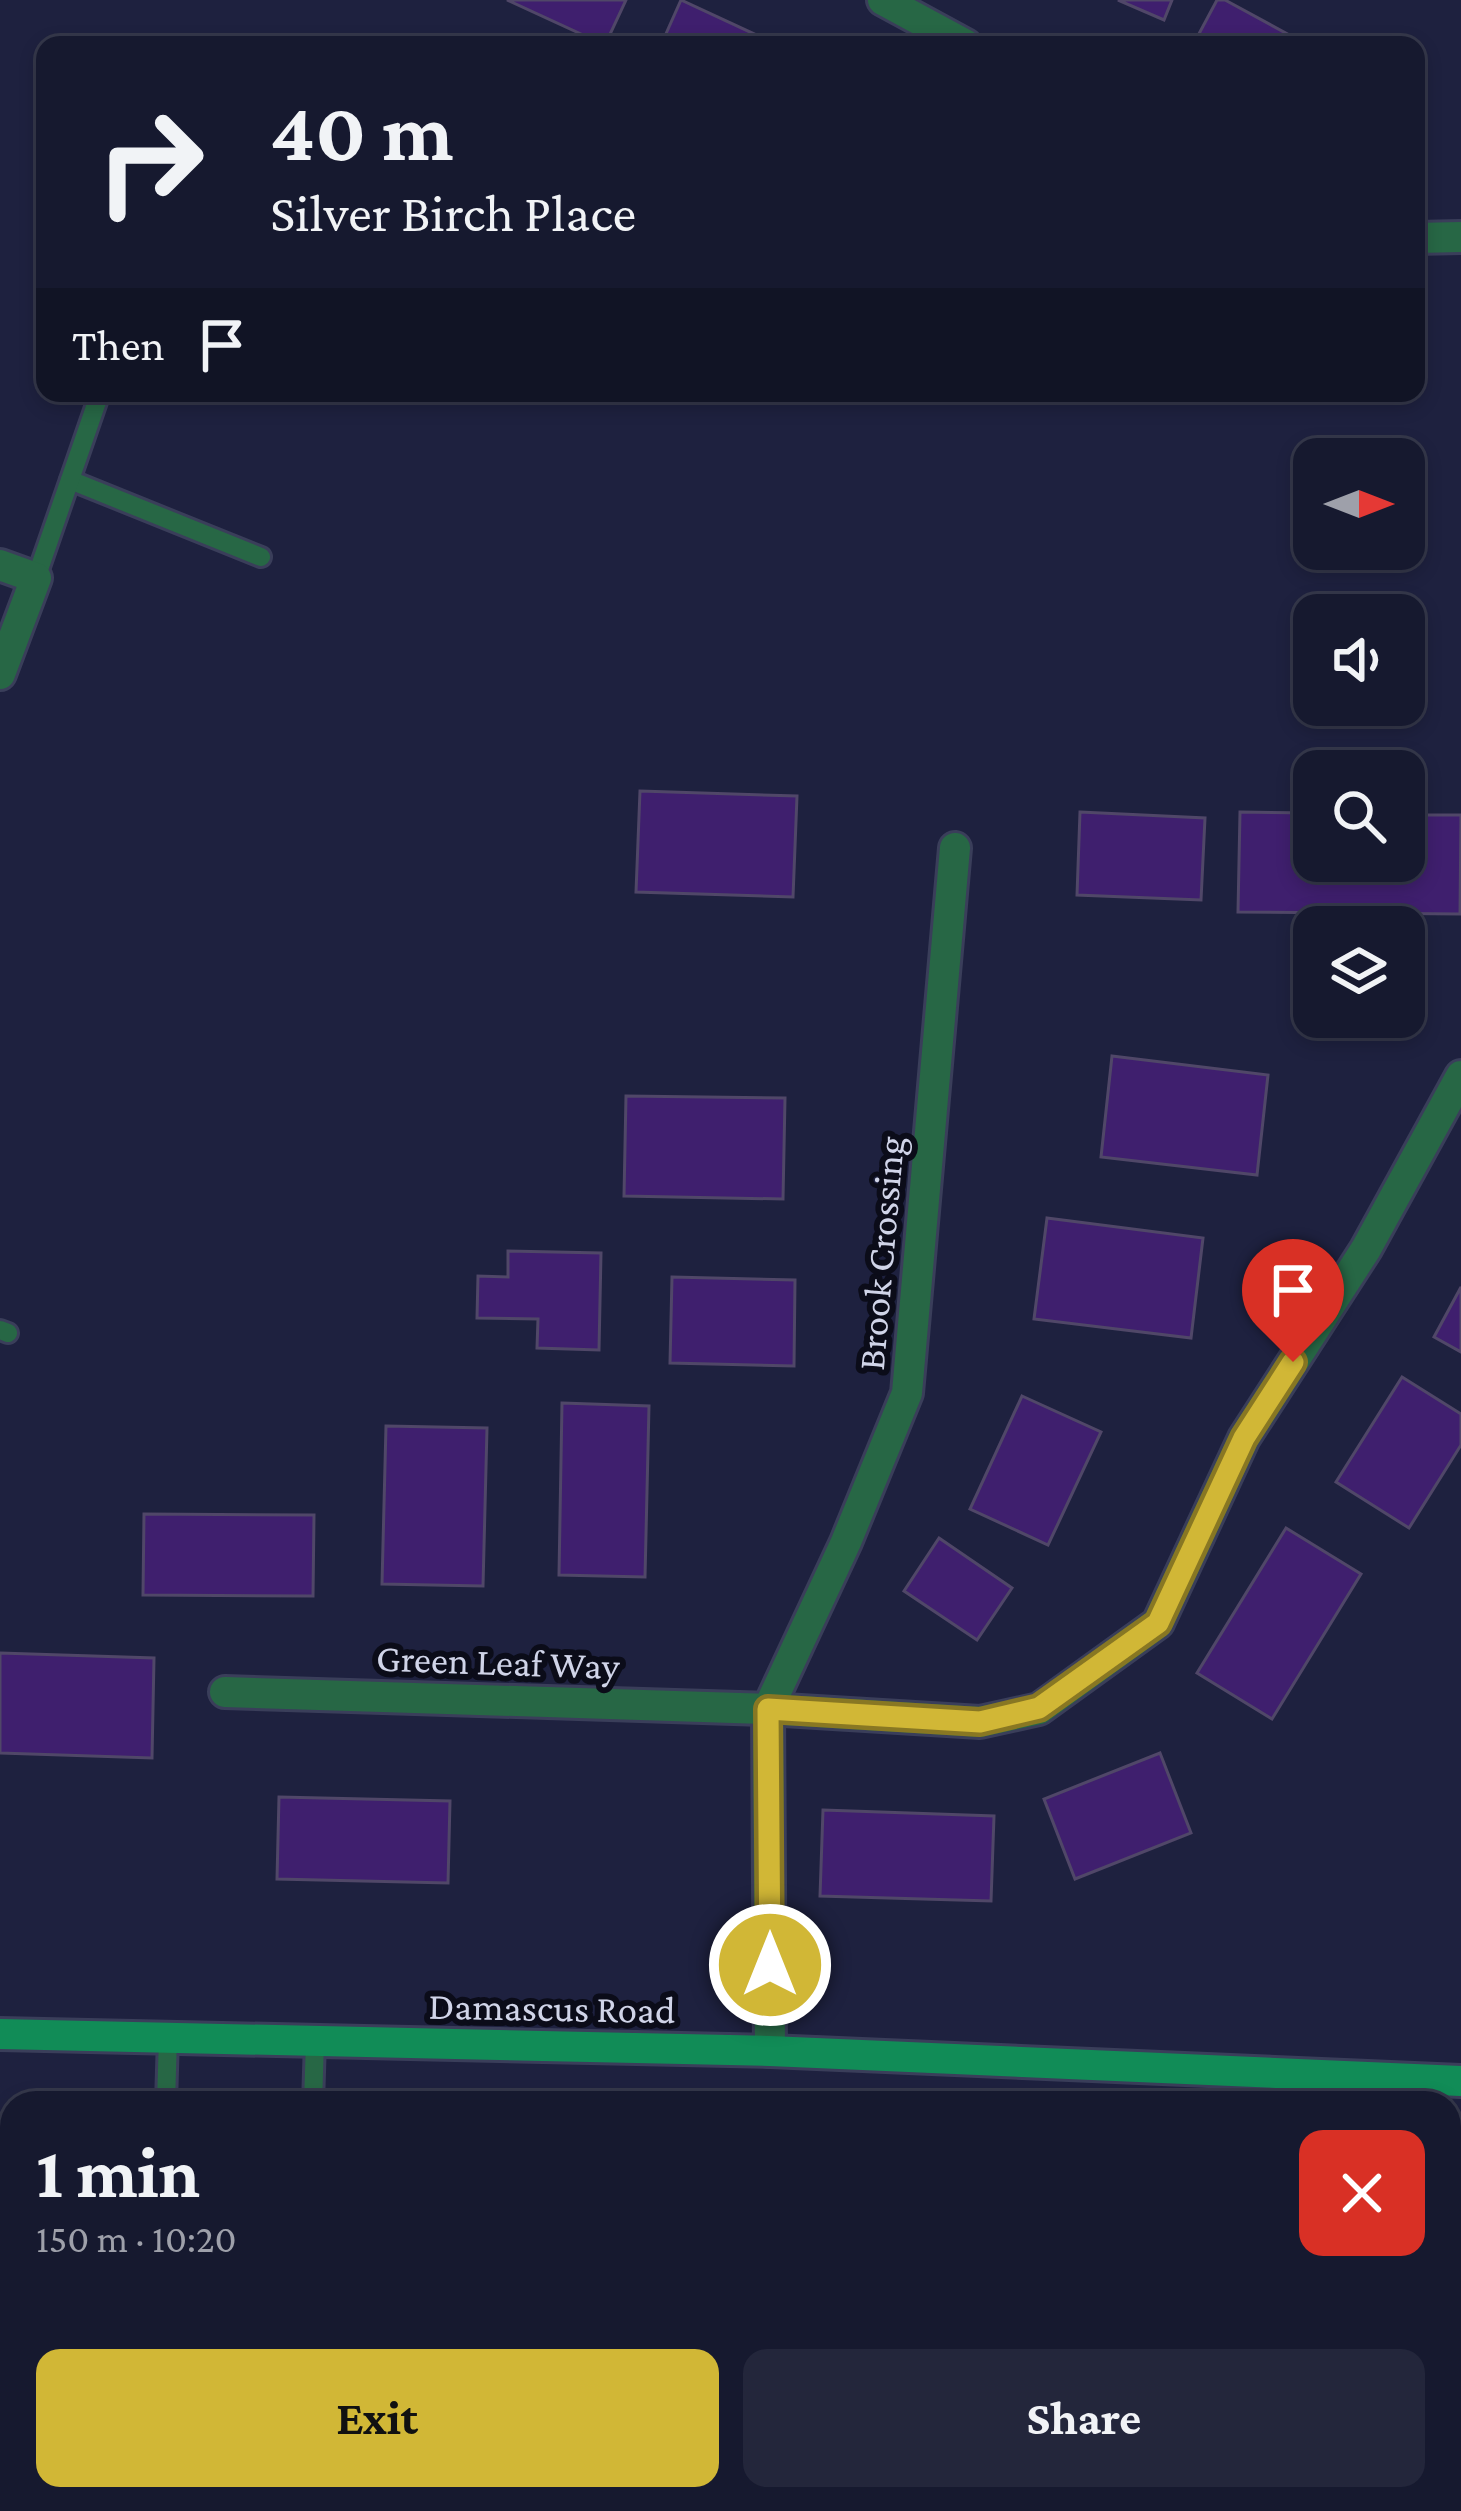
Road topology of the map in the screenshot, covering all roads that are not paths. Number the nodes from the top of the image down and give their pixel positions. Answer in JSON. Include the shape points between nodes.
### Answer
{"nodes":[{"id":1,"x":883,"y":0,"type":"edge"},
{"id":2,"x":949,"y":36,"type":"edge"},
{"id":3,"x":1461,"y":237,"type":"edge"},
{"id":4,"x":1425,"y":238,"type":"edge"},
{"id":5,"x":97,"y":402,"type":"edge"},
{"id":6,"x":70,"y":480,"type":"junction"},
{"id":7,"x":261,"y":556,"type":"dead end"},
{"id":8,"x":0,"y":565,"type":"edge"},
{"id":9,"x":36,"y":578,"type":"junction"},
{"id":10,"x":0,"y":674,"type":"edge"},
{"id":11,"x":955,"y":848,"type":"dead end"},
{"id":12,"x":1461,"y":1076,"type":"edge"},
{"id":13,"x":225,"y":1692,"type":"dead end"},
{"id":14,"x":768,"y":1709,"type":"junction"},
{"id":15,"x":0,"y":2034,"type":"edge"},
{"id":16,"x":168,"y":2037,"type":"junction"},
{"id":17,"x":315,"y":2041,"type":"junction"},
{"id":18,"x":770,"y":2050,"type":"junction"},
{"id":19,"x":1461,"y":2081,"type":"edge"},
{"id":20,"x":166,"y":2091,"type":"edge"},
{"id":21,"x":313,"y":2091,"type":"edge"}],
"edges":[{"from":1,"to":2,"type":"street"},
{"from":3,"to":4,"type":"street"},
{"from":5,"to":6,"type":"lane"},
{"from":6,"to":7,"type":"lane"},
{"from":6,"to":9,"type":"lane"},
{"from":8,"to":9,"type":"street"},
{"from":9,"to":10,"type":"street"},
{"from":11,"to":14,"type":"street","name":"Brook Crossing","via":[[907,1393]]},
{"from":12,"to":14,"type":"street","name":"Green Leaf Way","via":[[1366,1249],[1244,1438],[1158,1623],[1039,1708],[980,1722]]},
{"from":13,"to":14,"type":"street","name":"Green Leaf Way"},
{"from":14,"to":18,"type":"street"},
{"from":15,"to":16,"type":"street","name":"Damascus Road"},
{"from":16,"to":17,"type":"street","name":"Damascus Road"},
{"from":16,"to":20,"type":"lane"},
{"from":17,"to":18,"type":"street","name":"Damascus Road"},
{"from":17,"to":21,"type":"lane"},
{"from":18,"to":19,"type":"street","name":"Damascus Road"}]}
